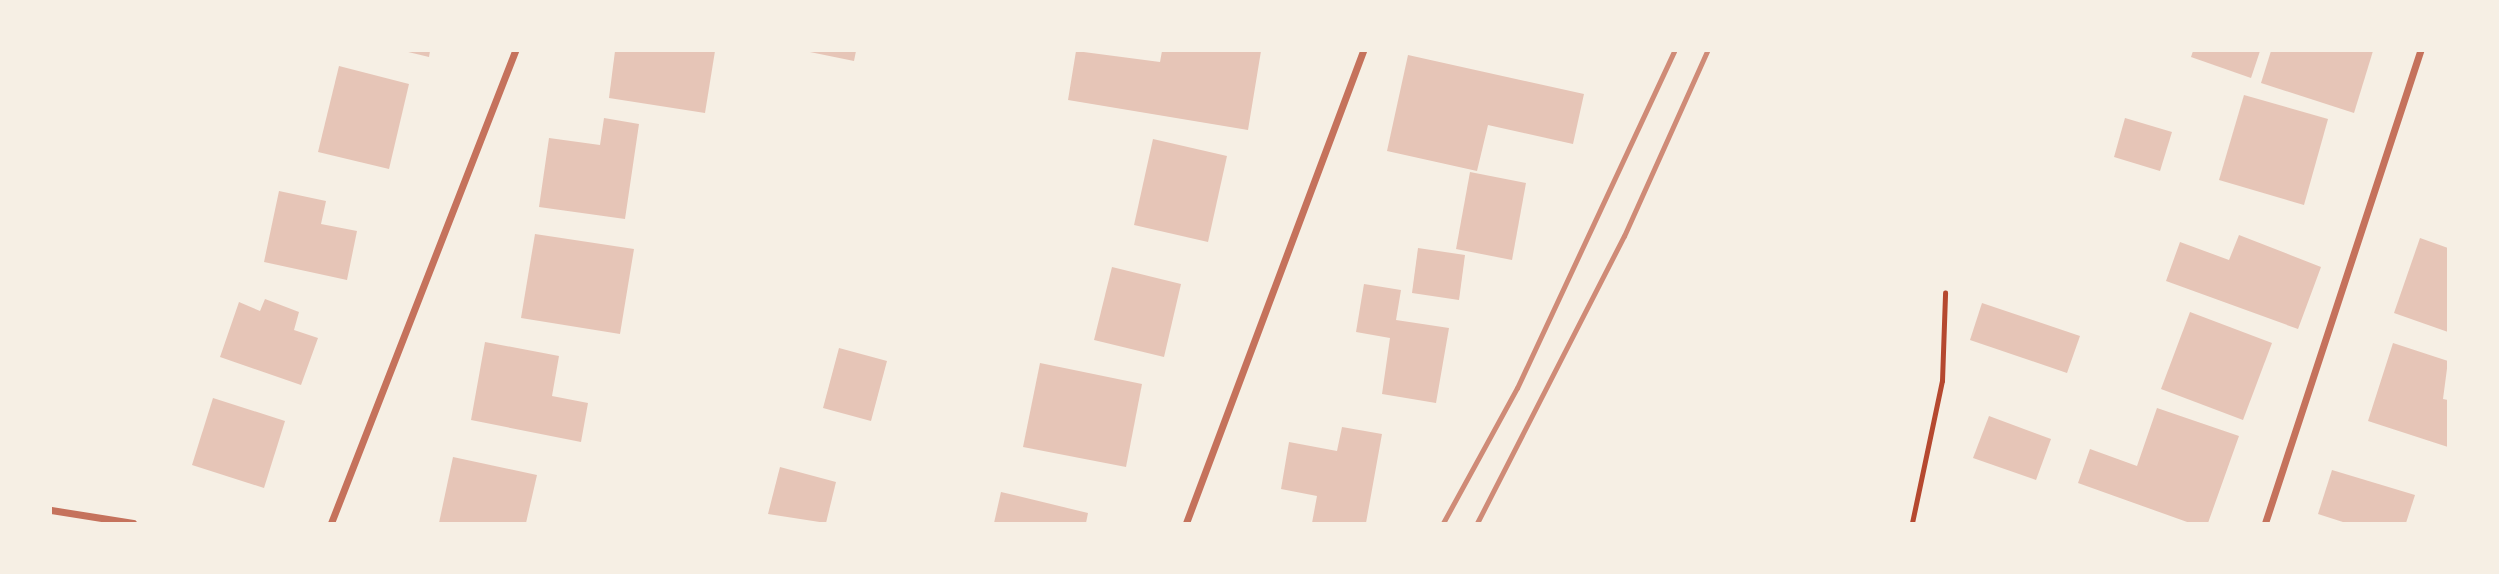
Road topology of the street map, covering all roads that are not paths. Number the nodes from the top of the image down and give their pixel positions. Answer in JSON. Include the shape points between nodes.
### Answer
{"nodes":[{"id":1,"x":515,"y":51,"type":"edge"},
{"id":2,"x":1363,"y":51,"type":"edge"},
{"id":3,"x":2420,"y":51,"type":"edge"},
{"id":4,"x":51,"y":510,"type":"edge"},
{"id":5,"x":133,"y":523,"type":"edge"},
{"id":6,"x":331,"y":523,"type":"edge"},
{"id":7,"x":1186,"y":523,"type":"edge"},
{"id":8,"x":2266,"y":523,"type":"edge"}],
"edges":[{"from":1,"to":6,"type":"street"},
{"from":2,"to":7,"type":"street"},
{"from":3,"to":8,"type":"street"},
{"from":4,"to":5,"type":"street"}]}
